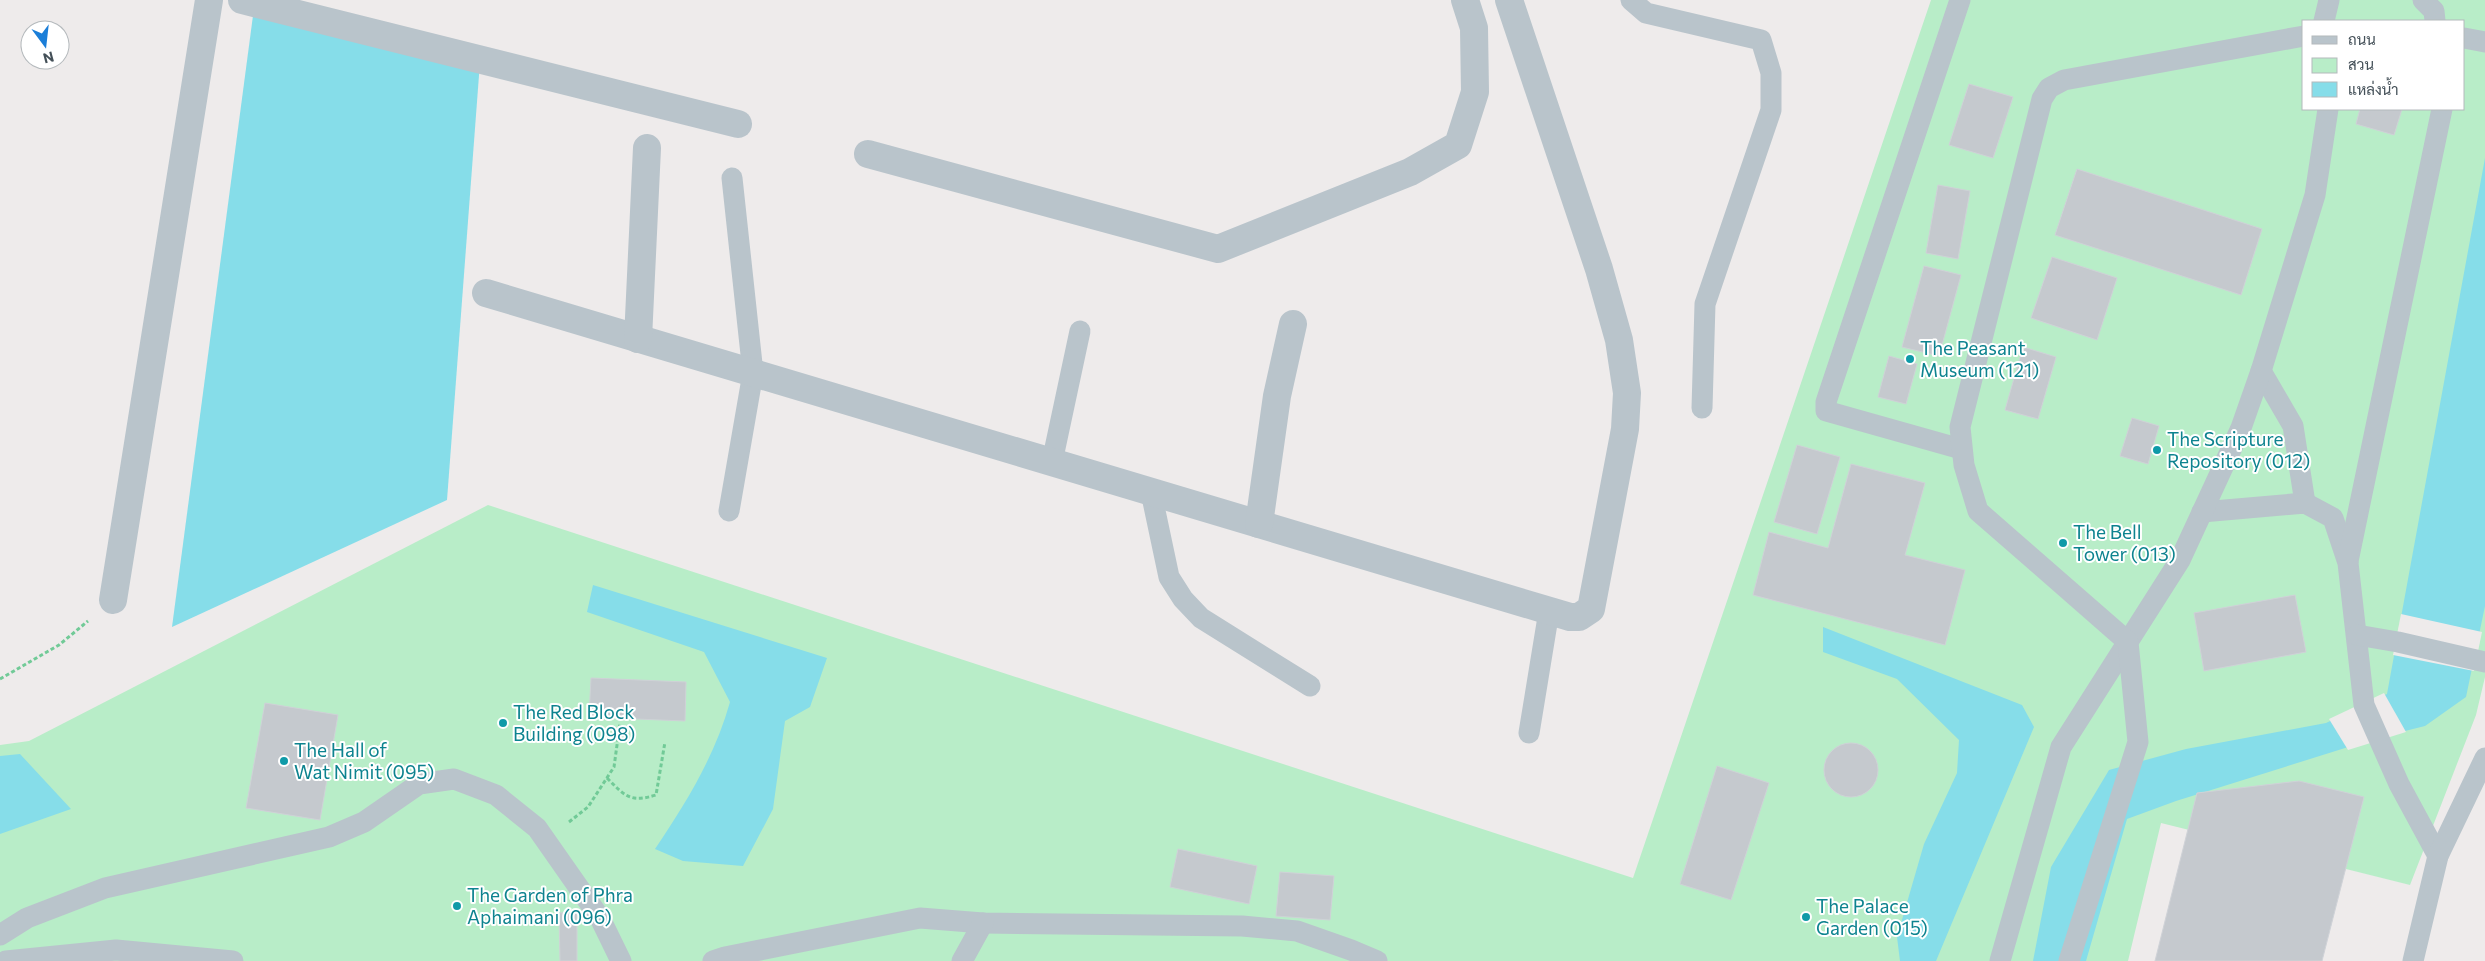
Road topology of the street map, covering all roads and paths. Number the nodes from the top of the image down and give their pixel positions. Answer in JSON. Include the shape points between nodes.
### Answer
{"nodes":[{"id":1,"x":209,"y":0,"type":"edge"},
{"id":2,"x":242,"y":0,"type":"edge"},
{"id":3,"x":1465,"y":0,"type":"edge"},
{"id":4,"x":1509,"y":0,"type":"edge"},
{"id":5,"x":1631,"y":0,"type":"edge"},
{"id":6,"x":1960,"y":0,"type":"edge"},
{"id":7,"x":2329,"y":0,"type":"edge"},
{"id":8,"x":2423,"y":0,"type":"edge"},
{"id":9,"x":2324,"y":20,"type":"edge"},
{"id":10,"x":2435,"y":20,"type":"edge"},
{"id":11,"x":2302,"y":36,"type":"edge"},
{"id":12,"x":2328,"y":110,"type":"edge"},
{"id":13,"x":2442,"y":110,"type":"edge"},
{"id":14,"x":738,"y":124,"type":"dead end"},
{"id":15,"x":647,"y":148,"type":"dead end"},
{"id":16,"x":868,"y":154,"type":"dead end"},
{"id":17,"x":732,"y":178,"type":"dead end"},
{"id":18,"x":486,"y":293,"type":"dead end"},
{"id":19,"x":1292,"y":324,"type":"dead end"},
{"id":20,"x":1080,"y":331,"type":"dead end"},
{"id":21,"x":638,"y":339,"type":"junction"},
{"id":22,"x":2261,"y":371,"type":"junction"},
{"id":23,"x":753,"y":373,"type":"junction"},
{"id":24,"x":1702,"y":408,"type":"dead end"},
{"id":25,"x":1961,"y":449,"type":"junction"},
{"id":26,"x":1052,"y":462,"type":"junction"},
{"id":27,"x":1151,"y":492,"type":"junction"},
{"id":28,"x":2305,"y":503,"type":"junction"},
{"id":29,"x":729,"y":511,"type":"dead end"},
{"id":30,"x":2202,"y":512,"type":"junction"},
{"id":31,"x":1260,"y":524,"type":"junction"},
{"id":32,"x":2348,"y":563,"type":"junction"},
{"id":33,"x":113,"y":600,"type":"joint"},
{"id":34,"x":1549,"y":611,"type":"junction"},
{"id":35,"x":2357,"y":635,"type":"junction"},
{"id":36,"x":2128,"y":642,"type":"junction"},
{"id":37,"x":2479,"y":661,"type":"edge"},
{"id":38,"x":0,"y":679,"type":"edge"},
{"id":39,"x":1310,"y":686,"type":"dead end"},
{"id":40,"x":620,"y":723,"type":"dead end"},
{"id":41,"x":1529,"y":733,"type":"dead end"},
{"id":42,"x":665,"y":742,"type":"dead end"},
{"id":43,"x":2485,"y":758,"type":"edge"},
{"id":44,"x":607,"y":778,"type":"junction"},
{"id":45,"x":545,"y":840,"type":"junction"},
{"id":46,"x":2438,"y":856,"type":"junction"},
{"id":47,"x":983,"y":923,"type":"junction"},
{"id":48,"x":0,"y":935,"type":"edge"},
{"id":49,"x":6,"y":961,"type":"edge"},
{"id":50,"x":233,"y":961,"type":"edge"},
{"id":51,"x":620,"y":961,"type":"edge"},
{"id":52,"x":713,"y":961,"type":"edge"},
{"id":53,"x":962,"y":961,"type":"edge"},
{"id":54,"x":1377,"y":961,"type":"edge"},
{"id":55,"x":2000,"y":961,"type":"edge"},
{"id":56,"x":2069,"y":961,"type":"edge"},
{"id":57,"x":2412,"y":961,"type":"edge"}],
"edges":[{"from":1,"to":33,"type":"street"},
{"from":2,"to":14,"type":"street"},
{"from":3,"to":16,"type":"street","via":[[1474,28],[1475,92],[1458,144],[1410,172],[1218,250]]},
{"from":4,"to":34,"type":"street","via":[[1598,269],[1619,340],[1627,392],[1625,429],[1591,609],[1579,617]]},
{"from":5,"to":24,"type":"lane","via":[[1646,13],[1760,40],[1771,73],[1771,110],[1705,304]]},
{"from":6,"to":25,"type":"lane","via":[[1826,410]]},
{"from":7,"to":9,"type":"lane"},
{"from":8,"to":10,"type":"lane","via":[[2434,11]]},
{"from":11,"to":25,"type":"lane","via":[[2064,80],[2049,88],[2042,99],[1960,427]]},
{"from":12,"to":22,"type":"lane","via":[[2315,195]]},
{"from":13,"to":32,"type":"lane"},
{"from":15,"to":21,"type":"street"},
{"from":17,"to":23,"type":"lane"},
{"from":18,"to":21,"type":"street"},
{"from":19,"to":31,"type":"street","via":[[1277,396]]},
{"from":20,"to":26,"type":"lane"},
{"from":21,"to":23,"type":"street"},
{"from":22,"to":28,"type":"lane","via":[[2293,426]]},
{"from":22,"to":30,"type":"lane","via":[[2241,428]]},
{"from":23,"to":26,"type":"street"},
{"from":23,"to":29,"type":"lane"},
{"from":25,"to":36,"type":"lane","via":[[1978,511]]},
{"from":26,"to":27,"type":"street"},
{"from":27,"to":31,"type":"street"},
{"from":27,"to":39,"type":"lane","via":[[1168,577],[1183,599],[1201,618]]},
{"from":28,"to":30,"type":"lane"},
{"from":28,"to":32,"type":"lane","via":[[2333,518]]},
{"from":30,"to":36,"type":"lane","via":[[2180,560]]},
{"from":31,"to":34,"type":"street"},
{"from":32,"to":35,"type":"lane"},
{"from":33,"to":38,"type":"path","via":[[59,645]]},
{"from":34,"to":41,"type":"lane"},
{"from":35,"to":37,"type":"lane"},
{"from":35,"to":46,"type":"lane","via":[[2364,705],[2399,784]]},
{"from":36,"to":55,"type":"lane","via":[[2061,747]]},
{"from":36,"to":56,"type":"lane","via":[[2138,742]]},
{"from":40,"to":44,"type":"path","via":[[614,767]]},
{"from":42,"to":44,"type":"path","via":[[656,795],[641,799],[625,797]]},
{"from":43,"to":46,"type":"lane"},
{"from":44,"to":45,"type":"path","via":[[588,807]]},
{"from":45,"to":48,"type":"lane","via":[[537,828],[496,795],[454,780],[419,784],[364,822],[329,837],[105,888],[27,918]]},
{"from":45,"to":51,"type":"lane","via":[[600,918]]},
{"from":46,"to":57,"type":"lane"},
{"from":47,"to":52,"type":"lane","via":[[920,918]]},
{"from":47,"to":53,"type":"lane"},
{"from":47,"to":54,"type":"lane","via":[[1242,926],[1298,931]]},
{"from":49,"to":50,"type":"lane","via":[[116,950]]}]}
